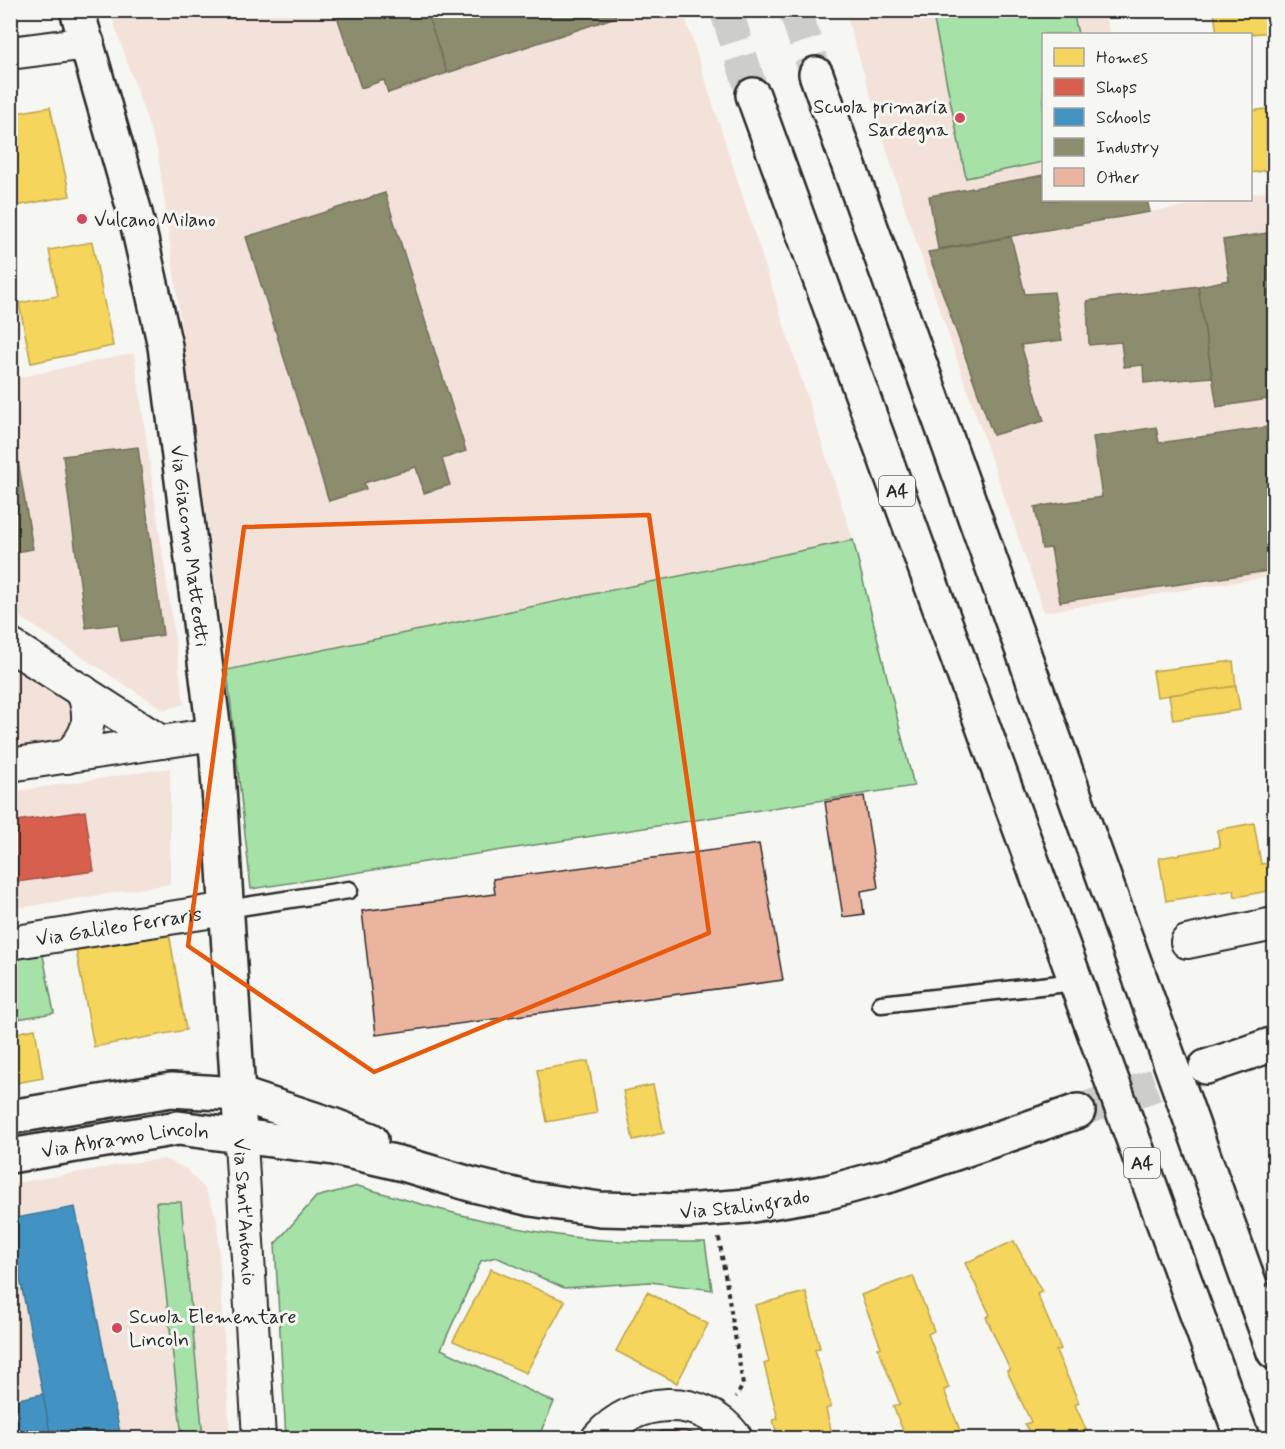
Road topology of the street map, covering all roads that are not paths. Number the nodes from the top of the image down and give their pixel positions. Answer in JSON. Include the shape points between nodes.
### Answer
{"nodes":[{"id":1,"x":77,"y":10,"type":"edge"},
{"id":2,"x":88,"y":43,"type":"junction"},
{"id":3,"x":10,"y":53,"type":"edge"},
{"id":4,"x":816,"y":74,"type":"tunnel mouth"},
{"id":5,"x":753,"y":95,"type":"tunnel mouth"},
{"id":6,"x":10,"y":645,"type":"edge"},
{"id":7,"x":82,"y":691,"type":"junction"},
{"id":8,"x":214,"y":734,"type":"junction"},
{"id":9,"x":161,"y":742,"type":"junction"},
{"id":10,"x":67,"y":757,"type":"junction"},
{"id":11,"x":10,"y":765,"type":"edge"},
{"id":12,"x":349,"y":890,"type":"dead end"},
{"id":13,"x":227,"y":909,"type":"junction"},
{"id":14,"x":1275,"y":924,"type":"edge"},
{"id":15,"x":1187,"y":942,"type":"dead end"},
{"id":16,"x":10,"y":943,"type":"edge"},
{"id":17,"x":1076,"y":982,"type":"junction"},
{"id":18,"x":881,"y":1004,"type":"dead end"},
{"id":19,"x":1275,"y":1044,"type":"edge"},
{"id":20,"x":1206,"y":1067,"type":"tunnel mouth"},
{"id":21,"x":238,"y":1094,"type":"junction"},
{"id":22,"x":1078,"y":1111,"type":"tunnel mouth"},
{"id":23,"x":10,"y":1117,"type":"edge"},
{"id":24,"x":240,"y":1137,"type":"junction"},
{"id":25,"x":10,"y":1156,"type":"edge"},
{"id":26,"x":404,"y":1164,"type":"junction"},
{"id":27,"x":1275,"y":1353,"type":"edge"},
{"id":28,"x":729,"y":1431,"type":"edge"},
{"id":29,"x":259,"y":1438,"type":"edge"},
{"id":30,"x":598,"y":1438,"type":"edge"},
{"id":31,"x":1242,"y":1438,"type":"edge"}],
"edges":[{"from":1,"to":2,"type":"main road","name":"Via Giacomo Matteotti"},
{"from":2,"to":3,"type":"street"},
{"from":2,"to":8,"type":"main road","name":"Via Giacomo Matteotti","via":[[135,213],[165,346]]},
{"from":4,"to":27,"type":"main road"},
{"from":5,"to":17,"type":"main road","number":"A4"},
{"from":6,"to":7,"type":"street"},
{"from":7,"to":9,"type":"street"},
{"from":7,"to":10,"type":"street","via":[[89,709],[87,729],[80,744]]},
{"from":8,"to":9,"type":"street"},
{"from":8,"to":13,"type":"main road","name":"Via Giacomo Matteotti"},
{"from":9,"to":10,"type":"street"},
{"from":10,"to":11,"type":"street"},
{"from":12,"to":13,"type":"lane"},
{"from":13,"to":16,"type":"street","name":"Via Galileo Ferraris"},
{"from":13,"to":21,"type":"main road","name":"Via Giacomo Matteotti"},
{"from":14,"to":15,"type":"street"},
{"from":17,"to":18,"type":"lane"},
{"from":17,"to":31,"type":"main road","number":"A4"},
{"from":19,"to":20,"type":"main road"},
{"from":21,"to":23,"type":"main road","name":"Via Abramo Lincoln","via":[[171,1090]]},
{"from":21,"to":24,"type":"street","name":"Via Sant'Antonio"},
{"from":21,"to":26,"type":"main road","name":"Via Stalingrado","via":[[378,1143]]},
{"from":22,"to":26,"type":"main road","name":"Via Stalingrado","via":[[891,1175],[828,1192],[737,1207],[685,1211],[567,1205],[508,1194]]},
{"from":24,"to":25,"type":"main road","name":"Via Abramo Lincoln","via":[[178,1128]]},
{"from":24,"to":26,"type":"main road","name":"Via Stalingrado","via":[[334,1148]]},
{"from":24,"to":29,"type":"street","name":"Via Sant'Antonio"},
{"from":28,"to":30,"type":"street","via":[[704,1413],[668,1404],[633,1411],[614,1421]]}]}
